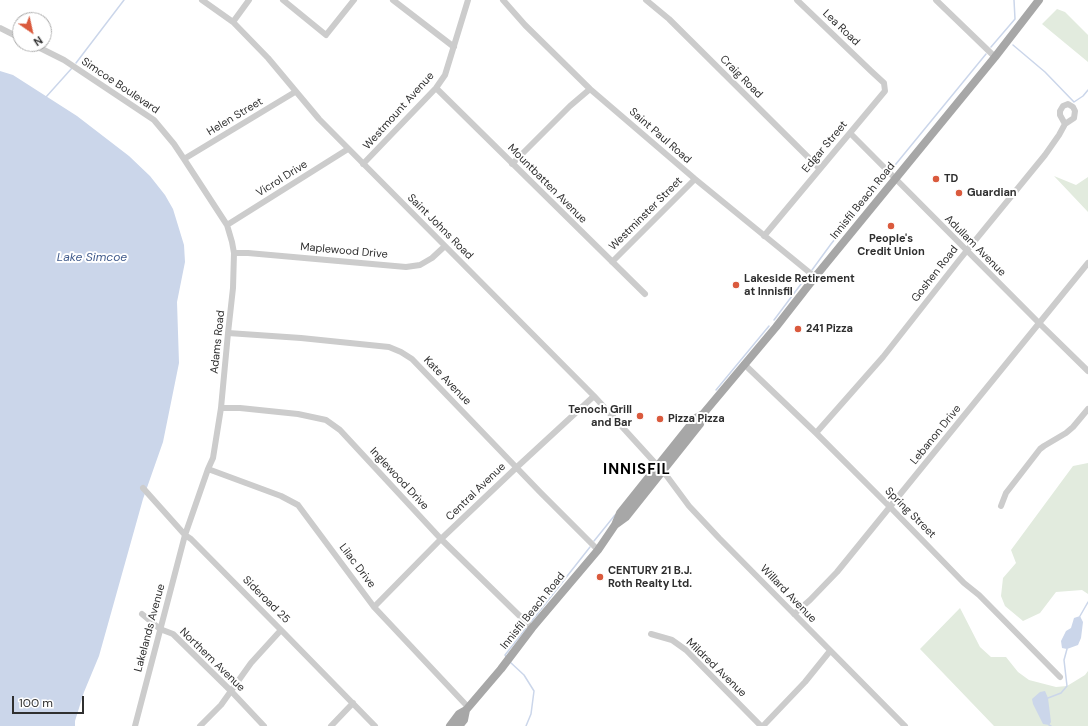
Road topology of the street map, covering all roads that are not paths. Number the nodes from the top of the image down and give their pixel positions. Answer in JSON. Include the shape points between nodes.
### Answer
{"nodes":[{"id":1,"x":202,"y":0,"type":"edge"},
{"id":2,"x":249,"y":0,"type":"edge"},
{"id":3,"x":283,"y":0,"type":"edge"},
{"id":4,"x":354,"y":0,"type":"edge"},
{"id":5,"x":393,"y":0,"type":"edge"},
{"id":6,"x":468,"y":0,"type":"edge"},
{"id":7,"x":503,"y":0,"type":"edge"},
{"id":8,"x":646,"y":0,"type":"edge"},
{"id":9,"x":798,"y":0,"type":"edge"},
{"id":10,"x":936,"y":0,"type":"edge"},
{"id":11,"x":1039,"y":0,"type":"edge"},
{"id":12,"x":233,"y":22,"type":"junction"},
{"id":13,"x":0,"y":28,"type":"edge"},
{"id":14,"x":12,"y":34,"type":"edge"},
{"id":15,"x":454,"y":47,"type":"junction"},
{"id":16,"x":48,"y":52,"type":"edge"},
{"id":17,"x":995,"y":57,"type":"junction"},
{"id":18,"x":871,"y":71,"type":"joint"},
{"id":19,"x":436,"y":88,"type":"junction"},
{"id":20,"x":590,"y":89,"type":"junction"},
{"id":21,"x":295,"y":92,"type":"junction"},
{"id":22,"x":1065,"y":124,"type":"dead end"},
{"id":23,"x":850,"y":133,"type":"junction"},
{"id":24,"x":348,"y":149,"type":"junction"},
{"id":25,"x":184,"y":159,"type":"junction"},
{"id":26,"x":363,"y":164,"type":"junction"},
{"id":27,"x":512,"y":164,"type":"junction"},
{"id":28,"x":820,"y":169,"type":"junction"},
{"id":29,"x":695,"y":179,"type":"junction"},
{"id":30,"x":895,"y":179,"type":"junction"},
{"id":31,"x":227,"y":226,"type":"junction"},
{"id":32,"x":764,"y":236,"type":"junction"},
{"id":33,"x":445,"y":246,"type":"junction"},
{"id":34,"x":966,"y":251,"type":"junction"},
{"id":35,"x":234,"y":253,"type":"junction"},
{"id":36,"x":612,"y":262,"type":"junction"},
{"id":37,"x":1088,"y":263,"type":"edge"},
{"id":38,"x":814,"y":277,"type":"junction"},
{"id":39,"x":644,"y":294,"type":"dead end"},
{"id":40,"x":1039,"y":323,"type":"junction"},
{"id":41,"x":228,"y":332,"type":"junction"},
{"id":42,"x":744,"y":364,"type":"junction"},
{"id":43,"x":1088,"y":371,"type":"edge"},
{"id":44,"x":594,"y":396,"type":"junction"},
{"id":45,"x":221,"y":408,"type":"junction"},
{"id":46,"x":1088,"y":409,"type":"edge"},
{"id":47,"x":816,"y":433,"type":"junction"},
{"id":48,"x":517,"y":467,"type":"junction"},
{"id":49,"x":660,"y":468,"type":"junction"},
{"id":50,"x":208,"y":469,"type":"junction"},
{"id":51,"x":143,"y":488,"type":"dead end"},
{"id":52,"x":1001,"y":506,"type":"dead end"},
{"id":53,"x":890,"y":507,"type":"junction"},
{"id":54,"x":185,"y":535,"type":"junction"},
{"id":55,"x":441,"y":539,"type":"junction"},
{"id":56,"x":598,"y":550,"type":"junction"},
{"id":57,"x":374,"y":607,"type":"junction"},
{"id":58,"x":142,"y":614,"type":"dead end"},
{"id":59,"x":794,"y":614,"type":"junction"},
{"id":60,"x":532,"y":628,"type":"junction"},
{"id":61,"x":160,"y":629,"type":"junction"},
{"id":62,"x":281,"y":630,"type":"junction"},
{"id":63,"x":651,"y":634,"type":"dead end"},
{"id":64,"x":830,"y":651,"type":"junction"},
{"id":65,"x":1060,"y":676,"type":"dead end"},
{"id":66,"x":230,"y":691,"type":"junction"},
{"id":67,"x":353,"y":703,"type":"junction"},
{"id":68,"x":467,"y":709,"type":"junction"},
{"id":69,"x":135,"y":726,"type":"edge"},
{"id":70,"x":200,"y":726,"type":"edge"},
{"id":71,"x":264,"y":726,"type":"edge"},
{"id":72,"x":330,"y":726,"type":"edge"},
{"id":73,"x":375,"y":726,"type":"edge"},
{"id":74,"x":450,"y":726,"type":"edge"},
{"id":75,"x":459,"y":726,"type":"edge"},
{"id":76,"x":762,"y":726,"type":"edge"},
{"id":77,"x":905,"y":726,"type":"edge"}],
"edges":[{"from":1,"to":12,"type":"street","name":"Saint Johns Road"},
{"from":2,"to":12,"type":"street"},
{"from":3,"to":4,"type":"street","via":[[326,35]]},
{"from":5,"to":15,"type":"street"},
{"from":6,"to":15,"type":"street","name":"Westmount Avenue"},
{"from":7,"to":20,"type":"street","name":"Saint Paul Road"},
{"from":8,"to":28,"type":"street","name":"Craig Road","via":[[669,19]]},
{"from":9,"to":18,"type":"street","name":"Lea Road"},
{"from":10,"to":17,"type":"street"},
{"from":11,"to":17,"type":"main road","name":"Innisfil Beach Road"},
{"from":12,"to":21,"type":"street","name":"Saint Johns Road","via":[[268,58]]},
{"from":13,"to":14,"type":"street"},
{"from":15,"to":19,"type":"street","name":"Westmount Avenue","via":[[445,75]]},
{"from":16,"to":25,"type":"street","name":"Simcoe Boulevard","via":[[154,120]]},
{"from":17,"to":30,"type":"main road","name":"Innisfil Beach Road"},
{"from":18,"to":23,"type":"street","name":"Edgar Street","via":[[884,83],[885,91]]},
{"from":19,"to":26,"type":"street","name":"Westmount Avenue"},
{"from":19,"to":27,"type":"street","name":"Mountbatten Avenue"},
{"from":20,"to":27,"type":"street"},
{"from":20,"to":29,"type":"street","name":"Saint Paul Road"},
{"from":21,"to":24,"type":"street","name":"Saint Johns Road"},
{"from":21,"to":25,"type":"street","name":"Helen Street"},
{"from":22,"to":34,"type":"street","name":"Goshen Road","via":[[1045,155]]},
{"from":23,"to":28,"type":"street","name":"Edgar Street"},
{"from":23,"to":30,"type":"street","name":"Adullam Avenue"},
{"from":24,"to":26,"type":"street","name":"Saint Johns Road"},
{"from":24,"to":31,"type":"street","name":"Vicrol Drive"},
{"from":25,"to":31,"type":"street","name":"Adams Road"},
{"from":26,"to":33,"type":"street","name":"Saint Johns Road"},
{"from":27,"to":36,"type":"street","name":"Mountbatten Avenue"},
{"from":28,"to":32,"type":"street","name":"Edgar Street"},
{"from":29,"to":32,"type":"street","name":"Saint Paul Road"},
{"from":29,"to":36,"type":"street","name":"Westminster Street"},
{"from":30,"to":34,"type":"street","name":"Adullam Avenue"},
{"from":30,"to":38,"type":"main road","name":"Innisfil Beach Road"},
{"from":31,"to":35,"type":"street","name":"Adams Road"},
{"from":32,"to":38,"type":"street","name":"Saint Paul Road"},
{"from":33,"to":35,"type":"street","name":"Maplewood Drive","via":[[420,265],[406,267]]},
{"from":33,"to":44,"type":"street","name":"Saint Johns Road"},
{"from":34,"to":40,"type":"street","name":"Adullam Avenue"},
{"from":34,"to":47,"type":"street","name":"Goshen Road","via":[[883,357]]},
{"from":35,"to":41,"type":"street","name":"Adams Road"},
{"from":36,"to":39,"type":"street","name":"Mountbatten Avenue"},
{"from":37,"to":40,"type":"street","name":"Lebanon Drive"},
{"from":38,"to":42,"type":"main road","name":"Innisfil Beach Road"},
{"from":40,"to":43,"type":"street","name":"Adullam Avenue"},
{"from":40,"to":53,"type":"street","name":"Lebanon Drive"},
{"from":41,"to":45,"type":"street","name":"Adams Road"},
{"from":41,"to":48,"type":"street","name":"Kate Avenue","via":[[389,347],[401,352],[412,359]]},
{"from":42,"to":47,"type":"street","name":"Spring Street"},
{"from":42,"to":49,"type":"main road","name":"Innisfil Beach Road","via":[[703,414],[696,418]]},
{"from":44,"to":48,"type":"street","name":"Central Avenue"},
{"from":44,"to":49,"type":"street","name":"Saint Johns Road"},
{"from":45,"to":50,"type":"street","name":"Adams Road","via":[[213,458]]},
{"from":45,"to":55,"type":"street","name":"Inglewood Drive","via":[[298,414],[326,420],[340,430]]},
{"from":46,"to":52,"type":"street","via":[[1070,430],[1040,449],[1006,493]]},
{"from":47,"to":53,"type":"street","name":"Spring Street"},
{"from":48,"to":55,"type":"street","name":"Central Avenue"},
{"from":48,"to":56,"type":"street","name":"Kate Avenue"},
{"from":49,"to":56,"type":"main road","name":"Innisfil Beach Road","via":[[620,513]]},
{"from":49,"to":59,"type":"street","name":"Willard Avenue","via":[[689,506]]},
{"from":50,"to":54,"type":"street","name":"Adams Road"},
{"from":50,"to":57,"type":"street","name":"Lilac Drive","via":[[281,496],[298,505]]},
{"from":51,"to":54,"type":"street","name":"Sideroad 25"},
{"from":53,"to":59,"type":"street","name":"Lebanon Drive","via":[[837,572]]},
{"from":53,"to":65,"type":"street","name":"Spring Street"},
{"from":54,"to":61,"type":"street","name":"Lakelands Avenue"},
{"from":54,"to":62,"type":"street","name":"Sideroad 25"},
{"from":55,"to":57,"type":"street","name":"Central Avenue"},
{"from":55,"to":60,"type":"street","name":"Inglewood Drive"},
{"from":56,"to":60,"type":"main road","name":"Innisfil Beach Road"},
{"from":57,"to":68,"type":"street","name":"Lilac Drive"},
{"from":58,"to":61,"type":"street","name":"Northern Avenue"},
{"from":59,"to":64,"type":"street","name":"Willard Avenue"},
{"from":60,"to":68,"type":"main road","name":"Innisfil Beach Road"},
{"from":61,"to":66,"type":"street","name":"Northern Avenue","via":[[173,634]]},
{"from":61,"to":69,"type":"street","name":"Lakelands Avenue"},
{"from":62,"to":66,"type":"street"},
{"from":62,"to":67,"type":"street","name":"Sideroad 25"},
{"from":63,"to":76,"type":"street","name":"Mildred Avenue","via":[[672,640],[686,650]]},
{"from":64,"to":76,"type":"street","via":[[805,682]]},
{"from":64,"to":77,"type":"street","name":"Willard Avenue"},
{"from":66,"to":70,"type":"street","via":[[221,705]]},
{"from":66,"to":71,"type":"street","name":"Northern Avenue"},
{"from":67,"to":72,"type":"street"},
{"from":67,"to":73,"type":"street","name":"Sideroad 25"},
{"from":68,"to":74,"type":"main road","name":"Innisfil Beach Road","via":[[459,714]]},
{"from":68,"to":75,"type":"main road","name":"Innisfil Beach Road"}]}
